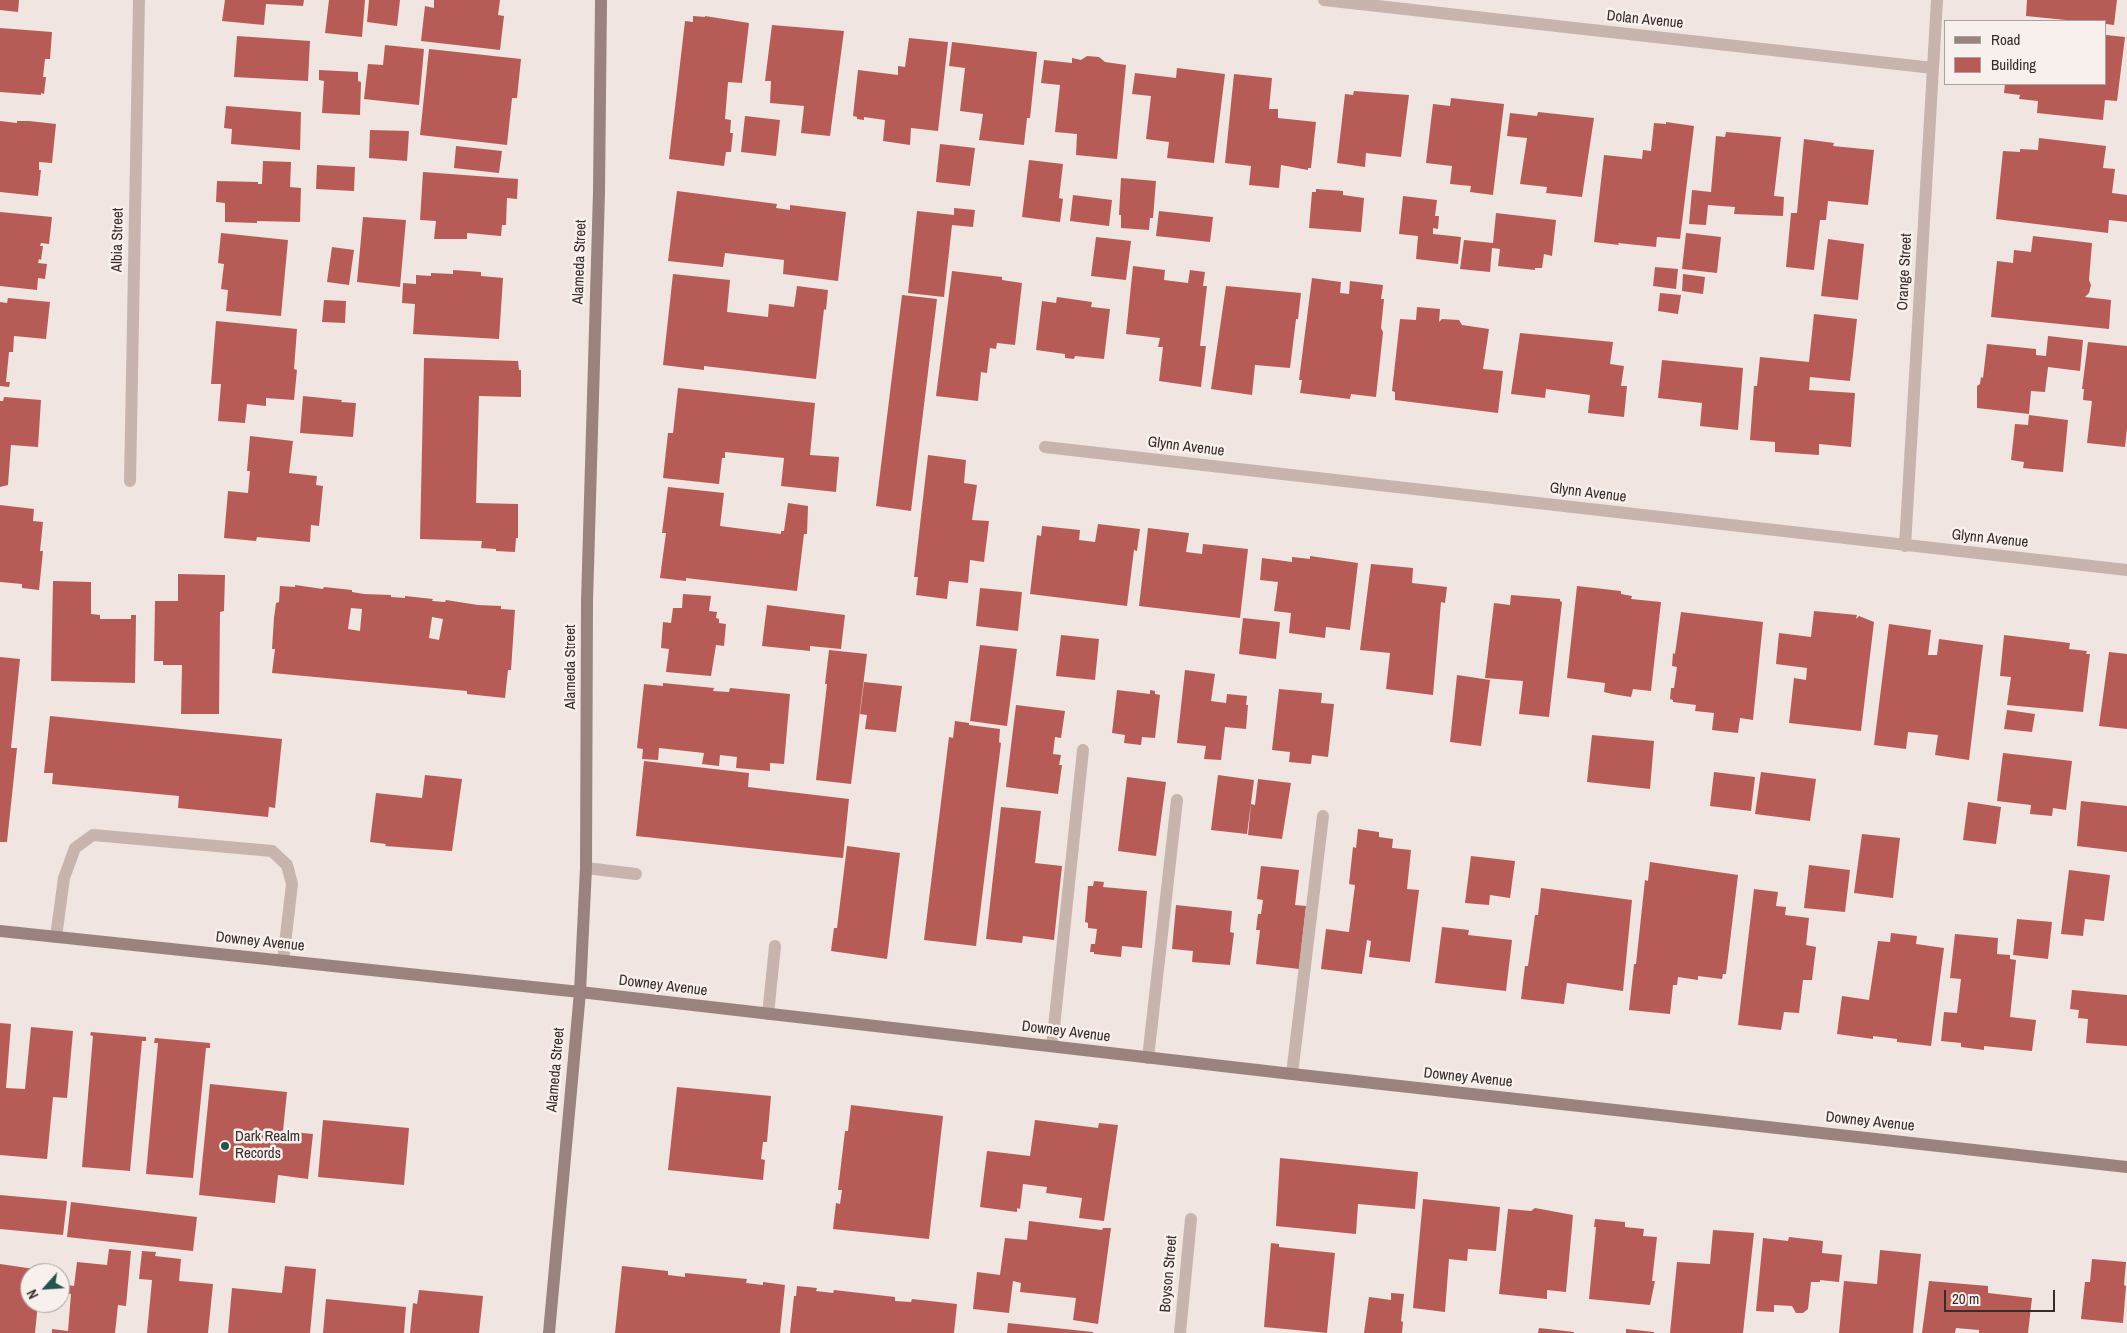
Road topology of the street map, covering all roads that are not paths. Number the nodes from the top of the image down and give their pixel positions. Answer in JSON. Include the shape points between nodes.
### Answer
{"nodes":[{"id":1,"x":139,"y":0,"type":"edge"},
{"id":2,"x":601,"y":0,"type":"edge"},
{"id":3,"x":1324,"y":0,"type":"edge"},
{"id":4,"x":1937,"y":0,"type":"edge"},
{"id":5,"x":1933,"y":68,"type":"junction"},
{"id":6,"x":1046,"y":447,"type":"dead end"},
{"id":7,"x":130,"y":481,"type":"dead end"},
{"id":8,"x":1905,"y":546,"type":"junction"},
{"id":9,"x":2127,"y":570,"type":"edge"},
{"id":10,"x":1083,"y":750,"type":"dead end"},
{"id":11,"x":1176,"y":800,"type":"dead end"},
{"id":12,"x":1323,"y":816,"type":"dead end"},
{"id":13,"x":586,"y":868,"type":"junction"},
{"id":14,"x":636,"y":874,"type":"dead end"},
{"id":15,"x":0,"y":931,"type":"edge"},
{"id":16,"x":56,"y":937,"type":"junction"},
{"id":17,"x":775,"y":946,"type":"dead end"},
{"id":18,"x":283,"y":961,"type":"junction"},
{"id":19,"x":580,"y":992,"type":"junction"},
{"id":20,"x":768,"y":1014,"type":"junction"},
{"id":21,"x":1052,"y":1046,"type":"junction"},
{"id":22,"x":1148,"y":1058,"type":"junction"},
{"id":23,"x":1292,"y":1074,"type":"junction"},
{"id":24,"x":2127,"y":1167,"type":"edge"},
{"id":25,"x":1191,"y":1219,"type":"dead end"},
{"id":26,"x":549,"y":1333,"type":"edge"},
{"id":27,"x":1180,"y":1333,"type":"edge"}],
"edges":[{"from":1,"to":7,"type":"street","name":"Albia Street"},
{"from":2,"to":13,"type":"main road","name":"Alameda Street","via":[[587,601]]},
{"from":3,"to":5,"type":"street","name":"Dolan Avenue"},
{"from":4,"to":5,"type":"street","name":"Orange Street"},
{"from":5,"to":8,"type":"street","name":"Orange Street"},
{"from":6,"to":8,"type":"street","name":"Glynn Avenue"},
{"from":8,"to":9,"type":"street","name":"Glynn Avenue"},
{"from":10,"to":21,"type":"street"},
{"from":11,"to":22,"type":"street"},
{"from":12,"to":23,"type":"street"},
{"from":13,"to":14,"type":"street"},
{"from":13,"to":19,"type":"main road","name":"Alameda Street"},
{"from":15,"to":16,"type":"main road","name":"Downey Avenue"},
{"from":16,"to":18,"type":"main road","name":"Downey Avenue"},
{"from":16,"to":18,"type":"street","via":[[64,878],[75,848],[93,835],[272,851],[287,865],[292,884]]},
{"from":17,"to":20,"type":"street"},
{"from":18,"to":19,"type":"main road","name":"Downey Avenue"},
{"from":19,"to":20,"type":"main road","name":"Downey Avenue"},
{"from":19,"to":26,"type":"main road","name":"Alameda Street"},
{"from":20,"to":21,"type":"main road","name":"Downey Avenue"},
{"from":21,"to":22,"type":"main road","name":"Downey Avenue"},
{"from":22,"to":23,"type":"main road","name":"Downey Avenue"},
{"from":23,"to":24,"type":"main road","name":"Downey Avenue"},
{"from":25,"to":27,"type":"street","name":"Boyson Street"}]}
